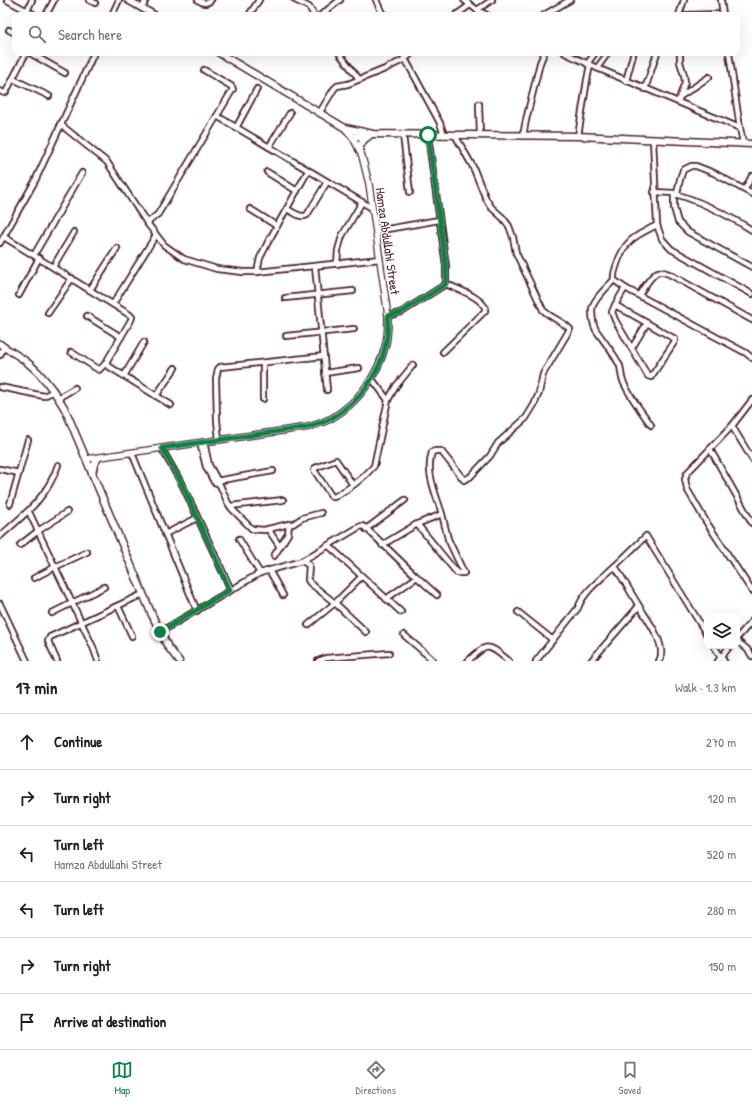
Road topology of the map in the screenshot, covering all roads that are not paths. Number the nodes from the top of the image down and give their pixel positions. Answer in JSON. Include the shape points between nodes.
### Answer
{"nodes":[{"id":1,"x":7,"y":0,"type":"edge"},
{"id":2,"x":32,"y":0,"type":"edge"},
{"id":3,"x":54,"y":0,"type":"edge"},
{"id":4,"x":88,"y":0,"type":"edge"},
{"id":5,"x":119,"y":0,"type":"edge"},
{"id":6,"x":128,"y":0,"type":"edge"},
{"id":7,"x":146,"y":0,"type":"edge"},
{"id":8,"x":198,"y":0,"type":"edge"},
{"id":9,"x":211,"y":0,"type":"edge"},
{"id":10,"x":259,"y":0,"type":"edge"},
{"id":11,"x":295,"y":0,"type":"edge"},
{"id":12,"x":308,"y":0,"type":"edge"},
{"id":13,"x":340,"y":0,"type":"edge"},
{"id":14,"x":376,"y":0,"type":"edge"},
{"id":15,"x":464,"y":0,"type":"edge"},
{"id":16,"x":492,"y":0,"type":"edge"},
{"id":17,"x":570,"y":0,"type":"edge"},
{"id":18,"x":684,"y":0,"type":"edge"},
{"id":19,"x":721,"y":0,"type":"edge"},
{"id":20,"x":95,"y":3,"type":"dead end"},
{"id":21,"x":470,"y":5,"type":"junction"},
{"id":22,"x":306,"y":6,"type":"junction"},
{"id":23,"x":142,"y":8,"type":"junction"},
{"id":24,"x":477,"y":10,"type":"junction"},
{"id":25,"x":27,"y":11,"type":"joint"},
{"id":26,"x":48,"y":12,"type":"edge"},
{"id":27,"x":113,"y":12,"type":"edge"},
{"id":28,"x":149,"y":12,"type":"edge"},
{"id":29,"x":251,"y":12,"type":"edge"},
{"id":30,"x":312,"y":12,"type":"edge"},
{"id":31,"x":325,"y":12,"type":"edge"},
{"id":32,"x":382,"y":12,"type":"edge"},
{"id":33,"x":460,"y":12,"type":"edge"},
{"id":34,"x":481,"y":12,"type":"edge"},
{"id":35,"x":549,"y":12,"type":"edge"},
{"id":36,"x":680,"y":12,"type":"edge"},
{"id":37,"x":723,"y":12,"type":"edge"},
{"id":38,"x":9,"y":30,"type":"dead end"},
{"id":39,"x":12,"y":32,"type":"edge"},
{"id":40,"x":25,"y":56,"type":"edge"},
{"id":41,"x":35,"y":56,"type":"edge"},
{"id":42,"x":93,"y":56,"type":"edge"},
{"id":43,"x":226,"y":56,"type":"edge"},
{"id":44,"x":341,"y":56,"type":"edge"},
{"id":45,"x":404,"y":56,"type":"edge"},
{"id":46,"x":408,"y":56,"type":"edge"},
{"id":47,"x":543,"y":56,"type":"edge"},
{"id":48,"x":571,"y":56,"type":"edge"},
{"id":49,"x":594,"y":56,"type":"edge"},
{"id":50,"x":606,"y":56,"type":"edge"},
{"id":51,"x":633,"y":56,"type":"edge"},
{"id":52,"x":656,"y":56,"type":"edge"},
{"id":53,"x":680,"y":56,"type":"edge"},
{"id":54,"x":729,"y":56,"type":"edge"},
{"id":55,"x":405,"y":59,"type":"junction"},
{"id":56,"x":589,"y":65,"type":"junction"},
{"id":57,"x":596,"y":68,"type":"junction"},
{"id":58,"x":204,"y":70,"type":"dead end"},
{"id":59,"x":65,"y":73,"type":"dead end"},
{"id":60,"x":709,"y":77,"type":"dead end"},
{"id":61,"x":359,"y":79,"type":"junction"},
{"id":62,"x":13,"y":80,"type":"junction"},
{"id":63,"x":626,"y":80,"type":"junction"},
{"id":64,"x":257,"y":89,"type":"dead end"},
{"id":65,"x":645,"y":89,"type":"junction"},
{"id":66,"x":0,"y":92,"type":"edge"},
{"id":67,"x":50,"y":96,"type":"dead end"},
{"id":68,"x":681,"y":96,"type":"junction"},
{"id":69,"x":678,"y":102,"type":"junction"},
{"id":70,"x":480,"y":104,"type":"dead end"},
{"id":71,"x":320,"y":112,"type":"junction"},
{"id":72,"x":290,"y":113,"type":"dead end"},
{"id":73,"x":217,"y":116,"type":"junction"},
{"id":74,"x":60,"y":124,"type":"junction"},
{"id":75,"x":236,"y":128,"type":"junction"},
{"id":76,"x":346,"y":128,"type":"junction"},
{"id":77,"x":740,"y":128,"type":"junction"},
{"id":78,"x":358,"y":131,"type":"junction"},
{"id":79,"x":403,"y":135,"type":"junction"},
{"id":80,"x":428,"y":135,"type":"junction"},
{"id":81,"x":444,"y":135,"type":"junction"},
{"id":82,"x":455,"y":135,"type":"junction"},
{"id":83,"x":480,"y":135,"type":"junction"},
{"id":84,"x":352,"y":136,"type":"junction"},
{"id":85,"x":370,"y":136,"type":"junction"},
{"id":86,"x":523,"y":136,"type":"junction"},
{"id":87,"x":578,"y":136,"type":"junction"},
{"id":88,"x":653,"y":139,"type":"junction"},
{"id":89,"x":743,"y":143,"type":"junction"},
{"id":90,"x":752,"y":144,"type":"edge"},
{"id":91,"x":269,"y":147,"type":"junction"},
{"id":92,"x":359,"y":148,"type":"junction"},
{"id":93,"x":308,"y":171,"type":"junction"},
{"id":94,"x":267,"y":172,"type":"dead end"},
{"id":95,"x":82,"y":173,"type":"dead end"},
{"id":96,"x":752,"y":176,"type":"edge"},
{"id":97,"x":327,"y":182,"type":"junction"},
{"id":98,"x":745,"y":189,"type":"junction"},
{"id":99,"x":297,"y":191,"type":"junction"},
{"id":100,"x":410,"y":192,"type":"dead end"},
{"id":101,"x":654,"y":192,"type":"junction"},
{"id":102,"x":675,"y":194,"type":"junction"},
{"id":103,"x":752,"y":194,"type":"edge"},
{"id":104,"x":362,"y":202,"type":"junction"},
{"id":105,"x":372,"y":208,"type":"junction"},
{"id":106,"x":250,"y":209,"type":"dead end"},
{"id":107,"x":287,"y":209,"type":"junction"},
{"id":108,"x":439,"y":220,"type":"junction"},
{"id":109,"x":147,"y":223,"type":"junction"},
{"id":110,"x":657,"y":225,"type":"junction"},
{"id":111,"x":277,"y":226,"type":"junction"},
{"id":112,"x":752,"y":230,"type":"edge"},
{"id":113,"x":376,"y":231,"type":"junction"},
{"id":114,"x":74,"y":232,"type":"dead end"},
{"id":115,"x":156,"y":235,"type":"junction"},
{"id":116,"x":4,"y":237,"type":"junction"},
{"id":117,"x":0,"y":243,"type":"edge"},
{"id":118,"x":117,"y":248,"type":"dead end"},
{"id":119,"x":34,"y":255,"type":"junction"},
{"id":120,"x":39,"y":258,"type":"junction"},
{"id":121,"x":380,"y":259,"type":"junction"},
{"id":122,"x":337,"y":264,"type":"junction"},
{"id":123,"x":315,"y":266,"type":"junction"},
{"id":124,"x":53,"y":267,"type":"junction"},
{"id":125,"x":752,"y":267,"type":"edge"},
{"id":126,"x":257,"y":272,"type":"junction"},
{"id":127,"x":72,"y":278,"type":"junction"},
{"id":128,"x":614,"y":280,"type":"junction"},
{"id":129,"x":446,"y":284,"type":"junction"},
{"id":130,"x":625,"y":288,"type":"junction"},
{"id":131,"x":90,"y":290,"type":"junction"},
{"id":132,"x":353,"y":291,"type":"dead end"},
{"id":133,"x":19,"y":294,"type":"dead end"},
{"id":134,"x":752,"y":294,"type":"edge"},
{"id":135,"x":318,"y":295,"type":"junction"},
{"id":136,"x":639,"y":295,"type":"junction"},
{"id":137,"x":286,"y":298,"type":"dead end"},
{"id":138,"x":113,"y":304,"type":"junction"},
{"id":139,"x":615,"y":305,"type":"junction"},
{"id":140,"x":48,"y":312,"type":"dead end"},
{"id":141,"x":87,"y":316,"type":"dead end"},
{"id":142,"x":388,"y":316,"type":"junction"},
{"id":143,"x":752,"y":320,"type":"edge"},
{"id":144,"x":647,"y":323,"type":"junction"},
{"id":145,"x":354,"y":329,"type":"dead end"},
{"id":146,"x":322,"y":333,"type":"junction"},
{"id":147,"x":121,"y":336,"type":"junction"},
{"id":148,"x":286,"y":336,"type":"dead end"},
{"id":149,"x":144,"y":342,"type":"dead end"},
{"id":150,"x":2,"y":346,"type":"edge"},
{"id":151,"x":632,"y":348,"type":"junction"},
{"id":152,"x":71,"y":352,"type":"dead end"},
{"id":153,"x":443,"y":352,"type":"dead end"},
{"id":154,"x":0,"y":355,"type":"edge"},
{"id":155,"x":324,"y":356,"type":"junction"},
{"id":156,"x":752,"y":358,"type":"edge"},
{"id":157,"x":263,"y":363,"type":"junction"},
{"id":158,"x":105,"y":364,"type":"junction"},
{"id":159,"x":413,"y":365,"type":"dead end"},
{"id":160,"x":175,"y":368,"type":"dead end"},
{"id":161,"x":359,"y":368,"type":"dead end"},
{"id":162,"x":325,"y":373,"type":"junction"},
{"id":163,"x":124,"y":376,"type":"junction"},
{"id":164,"x":372,"y":379,"type":"junction"},
{"id":165,"x":0,"y":387,"type":"edge"},
{"id":166,"x":75,"y":388,"type":"dead end"},
{"id":167,"x":327,"y":390,"type":"dead end"},
{"id":168,"x":54,"y":391,"type":"junction"},
{"id":169,"x":156,"y":396,"type":"junction"},
{"id":170,"x":58,"y":398,"type":"junction"},
{"id":171,"x":263,"y":399,"type":"dead end"},
{"id":172,"x":388,"y":400,"type":"junction"},
{"id":173,"x":752,"y":400,"type":"edge"},
{"id":174,"x":171,"y":406,"type":"dead end"},
{"id":175,"x":650,"y":425,"type":"dead end"},
{"id":176,"x":732,"y":426,"type":"junction"},
{"id":177,"x":28,"y":440,"type":"dead end"},
{"id":178,"x":219,"y":440,"type":"junction"},
{"id":179,"x":202,"y":442,"type":"junction"},
{"id":180,"x":162,"y":448,"type":"junction"},
{"id":181,"x":710,"y":448,"type":"junction"},
{"id":182,"x":132,"y":453,"type":"junction"},
{"id":183,"x":98,"y":458,"type":"junction"},
{"id":184,"x":86,"y":459,"type":"junction"},
{"id":185,"x":752,"y":459,"type":"edge"},
{"id":186,"x":58,"y":465,"type":"dead end"},
{"id":187,"x":0,"y":469,"type":"edge"},
{"id":188,"x":273,"y":471,"type":"dead end"},
{"id":189,"x":18,"y":473,"type":"junction"},
{"id":190,"x":92,"y":474,"type":"junction"},
{"id":191,"x":217,"y":482,"type":"junction"},
{"id":192,"x":353,"y":485,"type":"junction"},
{"id":193,"x":283,"y":500,"type":"dead end"},
{"id":194,"x":405,"y":500,"type":"dead end"},
{"id":195,"x":10,"y":504,"type":"dead end"},
{"id":196,"x":230,"y":506,"type":"junction"},
{"id":197,"x":29,"y":512,"type":"junction"},
{"id":198,"x":67,"y":512,"type":"dead end"},
{"id":199,"x":321,"y":513,"type":"dead end"},
{"id":200,"x":442,"y":514,"type":"junction"},
{"id":201,"x":197,"y":518,"type":"junction"},
{"id":202,"x":752,"y":523,"type":"edge"},
{"id":203,"x":289,"y":524,"type":"junction"},
{"id":204,"x":418,"y":524,"type":"junction"},
{"id":205,"x":268,"y":529,"type":"junction"},
{"id":206,"x":366,"y":529,"type":"junction"},
{"id":207,"x":38,"y":531,"type":"junction"},
{"id":208,"x":165,"y":534,"type":"junction"},
{"id":209,"x":0,"y":536,"type":"edge"},
{"id":210,"x":239,"y":539,"type":"dead end"},
{"id":211,"x":20,"y":544,"type":"dead end"},
{"id":212,"x":328,"y":545,"type":"junction"},
{"id":213,"x":382,"y":545,"type":"junction"},
{"id":214,"x":280,"y":547,"type":"junction"},
{"id":215,"x":87,"y":552,"type":"dead end"},
{"id":216,"x":274,"y":556,"type":"dead end"},
{"id":217,"x":302,"y":561,"type":"junction"},
{"id":218,"x":615,"y":566,"type":"junction"},
{"id":219,"x":55,"y":567,"type":"junction"},
{"id":220,"x":269,"y":570,"type":"junction"},
{"id":221,"x":260,"y":573,"type":"junction"},
{"id":222,"x":361,"y":576,"type":"junction"},
{"id":223,"x":417,"y":577,"type":"junction"},
{"id":224,"x":34,"y":578,"type":"dead end"},
{"id":225,"x":104,"y":587,"type":"dead end"},
{"id":226,"x":230,"y":590,"type":"junction"},
{"id":227,"x":752,"y":591,"type":"edge"},
{"id":228,"x":143,"y":594,"type":"junction"},
{"id":229,"x":283,"y":595,"type":"dead end"},
{"id":230,"x":437,"y":595,"type":"dead end"},
{"id":231,"x":386,"y":598,"type":"junction"},
{"id":232,"x":72,"y":603,"type":"junction"},
{"id":233,"x":335,"y":603,"type":"junction"},
{"id":234,"x":0,"y":604,"type":"edge"},
{"id":235,"x":118,"y":606,"type":"junction"},
{"id":236,"x":640,"y":606,"type":"junction"},
{"id":237,"x":197,"y":611,"type":"junction"},
{"id":238,"x":401,"y":612,"type":"dead end"},
{"id":239,"x":518,"y":612,"type":"dead end"},
{"id":240,"x":52,"y":613,"type":"dead end"},
{"id":241,"x":752,"y":621,"type":"edge"},
{"id":242,"x":82,"y":623,"type":"junction"},
{"id":243,"x":308,"y":625,"type":"dead end"},
{"id":244,"x":704,"y":630,"type":"edge"},
{"id":245,"x":160,"y":632,"type":"junction"},
{"id":246,"x":366,"y":632,"type":"dead end"},
{"id":247,"x":404,"y":635,"type":"dead end"},
{"id":248,"x":132,"y":636,"type":"dead end"},
{"id":249,"x":740,"y":636,"type":"edge"},
{"id":250,"x":553,"y":640,"type":"junction"},
{"id":251,"x":740,"y":643,"type":"edge"},
{"id":252,"x":716,"y":649,"type":"edge"},
{"id":253,"x":728,"y":649,"type":"edge"},
{"id":254,"x":389,"y":653,"type":"dead end"},
{"id":255,"x":752,"y":656,"type":"edge"},
{"id":256,"x":721,"y":660,"type":"edge"},
{"id":257,"x":28,"y":661,"type":"edge"},
{"id":258,"x":57,"y":661,"type":"edge"},
{"id":259,"x":98,"y":661,"type":"edge"},
{"id":260,"x":179,"y":661,"type":"edge"},
{"id":261,"x":318,"y":661,"type":"edge"},
{"id":262,"x":434,"y":661,"type":"edge"},
{"id":263,"x":468,"y":661,"type":"edge"},
{"id":264,"x":509,"y":661,"type":"edge"},
{"id":265,"x":536,"y":661,"type":"edge"},
{"id":266,"x":590,"y":661,"type":"edge"},
{"id":267,"x":660,"y":661,"type":"edge"}],
"edges":[{"from":1,"to":25,"type":"street"},
{"from":2,"to":25,"type":"street"},
{"from":3,"to":26,"type":"street"},
{"from":4,"to":20,"type":"street"},
{"from":5,"to":27,"type":"street"},
{"from":6,"to":23,"type":"main road"},
{"from":7,"to":23,"type":"street"},
{"from":8,"to":9,"type":"street","via":[[208,3]]},
{"from":10,"to":29,"type":"street"},
{"from":11,"to":22,"type":"street"},
{"from":12,"to":22,"type":"street"},
{"from":13,"to":31,"type":"street"},
{"from":14,"to":32,"type":"street"},
{"from":15,"to":21,"type":"street"},
{"from":16,"to":24,"type":"street"},
{"from":17,"to":35,"type":"street"},
{"from":18,"to":36,"type":"street"},
{"from":19,"to":37,"type":"street"},
{"from":21,"to":24,"type":"street"},
{"from":21,"to":33,"type":"street"},
{"from":22,"to":30,"type":"street"},
{"from":23,"to":28,"type":"main road"},
{"from":24,"to":34,"type":"street"},
{"from":38,"to":39,"type":"street"},
{"from":40,"to":62,"type":"street"},
{"from":41,"to":59,"type":"street"},
{"from":42,"to":74,"type":"street"},
{"from":43,"to":71,"type":"main road"},
{"from":44,"to":61,"type":"street"},
{"from":45,"to":55,"type":"street"},
{"from":46,"to":55,"type":"street"},
{"from":47,"to":86,"type":"street"},
{"from":48,"to":56,"type":"street"},
{"from":49,"to":56,"type":"street"},
{"from":50,"to":57,"type":"street"},
{"from":51,"to":63,"type":"street"},
{"from":52,"to":65,"type":"street"},
{"from":53,"to":68,"type":"street","via":[[685,82]]},
{"from":54,"to":77,"type":"street"},
{"from":55,"to":61,"type":"street"},
{"from":55,"to":81,"type":"street"},
{"from":56,"to":57,"type":"street"},
{"from":56,"to":87,"type":"street"},
{"from":57,"to":63,"type":"street"},
{"from":58,"to":73,"type":"street","via":[[232,87]]},
{"from":60,"to":68,"type":"street"},
{"from":61,"to":71,"type":"street","via":[[337,86]]},
{"from":62,"to":66,"type":"street","via":[[5,93]]},
{"from":62,"to":67,"type":"street"},
{"from":63,"to":65,"type":"street"},
{"from":64,"to":75,"type":"street"},
{"from":65,"to":69,"type":"street"},
{"from":68,"to":69,"type":"street"},
{"from":69,"to":77,"type":"street"},
{"from":70,"to":83,"type":"street"},
{"from":71,"to":76,"type":"main road"},
{"from":72,"to":91,"type":"street"},
{"from":73,"to":75,"type":"street"},
{"from":73,"to":109,"type":"street","via":[[158,214]]},
{"from":74,"to":109,"type":"street","via":[[107,162]]},
{"from":74,"to":116,"type":"street","via":[[34,181]]},
{"from":75,"to":91,"type":"street"},
{"from":76,"to":78,"type":"main road"},
{"from":76,"to":84,"type":"main road"},
{"from":77,"to":89,"type":"street"},
{"from":78,"to":84,"type":"main road"},
{"from":78,"to":85,"type":"main road"},
{"from":79,"to":80,"type":"main road"},
{"from":79,"to":85,"type":"main road"},
{"from":79,"to":100,"type":"street"},
{"from":80,"to":81,"type":"main road"},
{"from":80,"to":108,"type":"street"},
{"from":81,"to":82,"type":"main road"},
{"from":82,"to":83,"type":"main road"},
{"from":82,"to":200,"type":"street","via":[[473,167],[486,198],[509,226],[516,253],[543,310],[570,329],[542,374],[539,393],[526,418],[498,443],[490,456],[470,477],[464,480],[441,451],[432,452],[431,478]]},
{"from":83,"to":86,"type":"main road"},
{"from":84,"to":85,"type":"main road"},
{"from":84,"to":92,"type":"street","name":"Hamza Abdullahi Street"},
{"from":85,"to":92,"type":"main road"},
{"from":86,"to":87,"type":"main road"},
{"from":87,"to":88,"type":"main road"},
{"from":88,"to":89,"type":"main road"},
{"from":88,"to":101,"type":"street"},
{"from":89,"to":90,"type":"main road"},
{"from":91,"to":93,"type":"street"},
{"from":92,"to":105,"type":"street","name":"Hamza Abdullahi Street","via":[[369,184]]},
{"from":93,"to":97,"type":"street"},
{"from":93,"to":99,"type":"street"},
{"from":94,"to":99,"type":"street"},
{"from":95,"to":119,"type":"street"},
{"from":96,"to":98,"type":"street"},
{"from":97,"to":104,"type":"street"},
{"from":97,"to":107,"type":"street","via":[[307,215],[304,217]]},
{"from":98,"to":102,"type":"street","via":[[691,166],[683,170]]},
{"from":98,"to":103,"type":"street"},
{"from":99,"to":107,"type":"street"},
{"from":101,"to":102,"type":"street"},
{"from":101,"to":110,"type":"street"},
{"from":102,"to":112,"type":"street","via":[[706,205]]},
{"from":102,"to":125,"type":"street","via":[[674,208],[678,222],[688,232]]},
{"from":104,"to":105,"type":"street"},
{"from":104,"to":122,"type":"street","via":[[342,236]]},
{"from":105,"to":113,"type":"street","name":"Hamza Abdullahi Street"},
{"from":106,"to":111,"type":"street"},
{"from":107,"to":111,"type":"street"},
{"from":108,"to":113,"type":"street"},
{"from":108,"to":129,"type":"street"},
{"from":109,"to":115,"type":"street"},
{"from":110,"to":128,"type":"street","via":[[639,234],[626,245],[613,276]]},
{"from":110,"to":134,"type":"street","via":[[662,239],[671,249]]},
{"from":111,"to":126,"type":"street","via":[[260,258]]},
{"from":113,"to":121,"type":"street","name":"Hamza Abdullahi Street"},
{"from":114,"to":124,"type":"street"},
{"from":115,"to":126,"type":"street","via":[[164,245],[184,259],[217,269]]},
{"from":115,"to":138,"type":"street"},
{"from":116,"to":117,"type":"street"},
{"from":116,"to":119,"type":"street"},
{"from":118,"to":131,"type":"street"},
{"from":119,"to":120,"type":"street"},
{"from":120,"to":124,"type":"street"},
{"from":120,"to":133,"type":"street"},
{"from":121,"to":122,"type":"street"},
{"from":121,"to":142,"type":"street","name":"Hamza Abdullahi Street"},
{"from":122,"to":123,"type":"street"},
{"from":123,"to":126,"type":"street"},
{"from":123,"to":135,"type":"street"},
{"from":124,"to":127,"type":"street"},
{"from":127,"to":131,"type":"street"},
{"from":127,"to":140,"type":"street"},
{"from":128,"to":130,"type":"street"},
{"from":128,"to":175,"type":"street","via":[[597,298],[592,308],[594,324],[620,366],[625,384]]},
{"from":129,"to":142,"type":"street","via":[[402,312]]},
{"from":129,"to":153,"type":"street","via":[[473,297],[483,304],[485,311]]},
{"from":130,"to":136,"type":"street"},
{"from":130,"to":139,"type":"street"},
{"from":131,"to":138,"type":"street"},
{"from":132,"to":135,"type":"street"},
{"from":135,"to":137,"type":"street"},
{"from":135,"to":146,"type":"street"},
{"from":136,"to":143,"type":"street","via":[[658,272],[664,272]]},
{"from":136,"to":156,"type":"street"},
{"from":138,"to":147,"type":"street","via":[[132,317]]},
{"from":139,"to":144,"type":"street"},
{"from":139,"to":151,"type":"street","via":[[612,312],[615,320]]},
{"from":141,"to":147,"type":"street"},
{"from":142,"to":164,"type":"street","name":"Hamza Abdullahi Street","via":[[388,334],[382,359]]},
{"from":144,"to":151,"type":"street"},
{"from":144,"to":151,"type":"street","via":[[675,339],[651,377]]},
{"from":145,"to":146,"type":"street"},
{"from":146,"to":148,"type":"street"},
{"from":146,"to":155,"type":"street"},
{"from":147,"to":158,"type":"street"},
{"from":149,"to":163,"type":"street"},
{"from":150,"to":154,"type":"street"},
{"from":150,"to":168,"type":"main road","via":[[28,364]]},
{"from":152,"to":158,"type":"street","via":[[98,370]]},
{"from":155,"to":157,"type":"street"},
{"from":155,"to":162,"type":"street"},
{"from":157,"to":171,"type":"street"},
{"from":157,"to":178,"type":"street","via":[[218,369],[216,378]]},
{"from":158,"to":163,"type":"street"},
{"from":159,"to":172,"type":"street"},
{"from":160,"to":169,"type":"street"},
{"from":161,"to":162,"type":"street"},
{"from":162,"to":167,"type":"street"},
{"from":163,"to":169,"type":"street"},
{"from":164,"to":172,"type":"street"},
{"from":164,"to":178,"type":"street","name":"Hamza Abdullahi Street","via":[[348,405],[321,423]]},
{"from":165,"to":168,"type":"street","via":[[44,396]]},
{"from":166,"to":170,"type":"street"},
{"from":168,"to":170,"type":"main road"},
{"from":169,"to":174,"type":"street"},
{"from":170,"to":184,"type":"main road"},
{"from":172,"to":192,"type":"street","via":[[374,466]]},
{"from":173,"to":176,"type":"street"},
{"from":176,"to":181,"type":"street"},
{"from":176,"to":185,"type":"street"},
{"from":177,"to":189,"type":"street"},
{"from":178,"to":179,"type":"street","name":"Hamza Abdullahi Street"},
{"from":179,"to":180,"type":"street","name":"Hamza Abdullahi Street"},
{"from":179,"to":191,"type":"street"},
{"from":180,"to":182,"type":"street","name":"Hamza Abdullahi Street"},
{"from":180,"to":201,"type":"street"},
{"from":181,"to":202,"type":"street"},
{"from":181,"to":227,"type":"street","via":[[687,473],[687,489]]},
{"from":182,"to":183,"type":"street","name":"Hamza Abdullahi Street"},
{"from":182,"to":208,"type":"street"},
{"from":183,"to":184,"type":"street","name":"Hamza Abdullahi Street"},
{"from":183,"to":190,"type":"main road"},
{"from":184,"to":190,"type":"main road"},
{"from":186,"to":197,"type":"street","via":[[48,489]]},
{"from":187,"to":189,"type":"street"},
{"from":188,"to":191,"type":"street"},
{"from":189,"to":195,"type":"street"},
{"from":190,"to":228,"type":"main road"},
{"from":191,"to":196,"type":"street"},
{"from":192,"to":192,"type":"street","via":[[336,460],[314,470],[332,497]]},
{"from":193,"to":196,"type":"street"},
{"from":194,"to":206,"type":"street"},
{"from":196,"to":205,"type":"street","via":[[252,529]]},
{"from":197,"to":207,"type":"street"},
{"from":197,"to":209,"type":"street"},
{"from":198,"to":207,"type":"street"},
{"from":199,"to":203,"type":"street"},
{"from":200,"to":204,"type":"street"},
{"from":200,"to":204,"type":"street","via":[[448,539],[464,574],[457,573]]},
{"from":201,"to":208,"type":"street"},
{"from":201,"to":226,"type":"street"},
{"from":203,"to":205,"type":"street"},
{"from":203,"to":214,"type":"street","via":[[288,534]]},
{"from":204,"to":213,"type":"street"},
{"from":205,"to":214,"type":"street"},
{"from":206,"to":212,"type":"street","via":[[359,527]]},
{"from":206,"to":213,"type":"street"},
{"from":207,"to":211,"type":"street"},
{"from":207,"to":219,"type":"street"},
{"from":208,"to":237,"type":"street"},
{"from":210,"to":221,"type":"street"},
{"from":212,"to":217,"type":"street"},
{"from":212,"to":222,"type":"street"},
{"from":213,"to":223,"type":"street"},
{"from":214,"to":216,"type":"street"},
{"from":215,"to":219,"type":"street"},
{"from":217,"to":220,"type":"street"},
{"from":217,"to":233,"type":"street","via":[[309,565],[310,583]]},
{"from":218,"to":236,"type":"street"},
{"from":218,"to":244,"type":"street","via":[[646,536]]},
{"from":218,"to":250,"type":"street","via":[[581,599],[578,608]]},
{"from":219,"to":224,"type":"street"},
{"from":219,"to":232,"type":"street"},
{"from":220,"to":221,"type":"street"},
{"from":220,"to":229,"type":"street"},
{"from":221,"to":226,"type":"street"},
{"from":222,"to":231,"type":"street"},
{"from":222,"to":233,"type":"street"},
{"from":223,"to":230,"type":"street"},
{"from":223,"to":231,"type":"street"},
{"from":225,"to":232,"type":"street"},
{"from":226,"to":237,"type":"street"},
{"from":228,"to":235,"type":"street"},
{"from":228,"to":245,"type":"main road"},
{"from":231,"to":238,"type":"street"},
{"from":232,"to":240,"type":"street"},
{"from":232,"to":242,"type":"street"},
{"from":233,"to":243,"type":"street"},
{"from":233,"to":246,"type":"street"},
{"from":234,"to":257,"type":"street"},
{"from":235,"to":242,"type":"street"},
{"from":235,"to":248,"type":"street"},
{"from":236,"to":266,"type":"street"},
{"from":236,"to":267,"type":"street","via":[[661,647]]},
{"from":237,"to":245,"type":"street"},
{"from":239,"to":250,"type":"street"},
{"from":241,"to":249,"type":"street"},
{"from":242,"to":258,"type":"street","via":[[48,639]]},
{"from":242,"to":259,"type":"street"},
{"from":245,"to":260,"type":"main road"},
{"from":247,"to":262,"type":"street"},
{"from":250,"to":265,"type":"street"},
{"from":251,"to":255,"type":"street"},
{"from":252,"to":256,"type":"street"},
{"from":253,"to":256,"type":"street"},
{"from":254,"to":261,"type":"street","via":[[326,658]]},
{"from":263,"to":264,"type":"street","via":[[484,647],[498,652]]}]}
